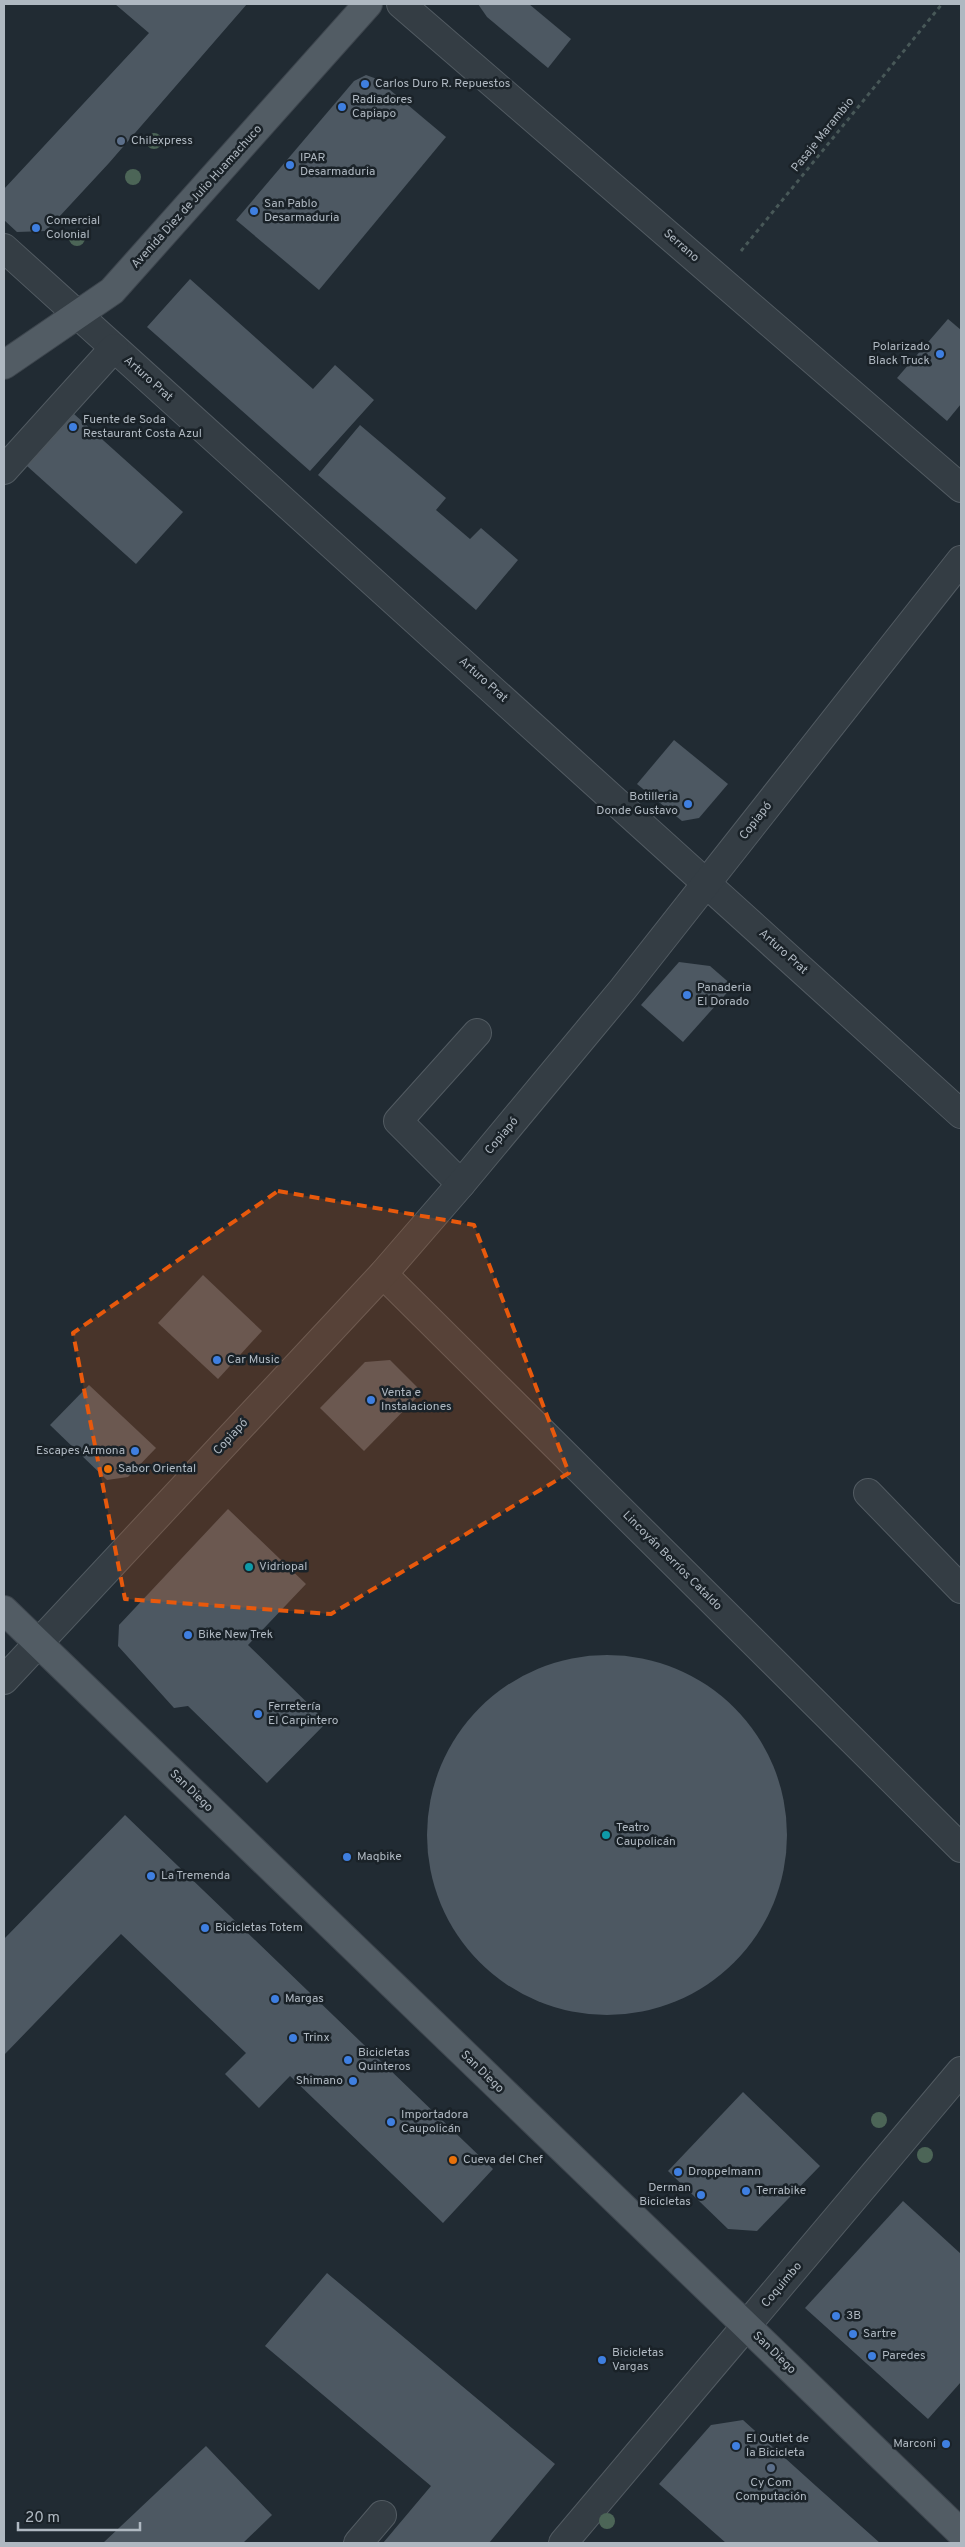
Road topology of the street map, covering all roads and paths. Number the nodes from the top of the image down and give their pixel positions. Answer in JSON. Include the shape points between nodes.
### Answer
{"nodes":[{"id":1,"x":368,"y":4,"type":"edge"},
{"id":2,"x":401,"y":4,"type":"edge"},
{"id":3,"x":942,"y":4,"type":"edge"},
{"id":4,"x":4,"y":248,"type":"edge"},
{"id":5,"x":718,"y":278,"type":"junction"},
{"id":6,"x":76,"y":314,"type":"junction"},
{"id":7,"x":114,"y":348,"type":"junction"},
{"id":8,"x":4,"y":365,"type":"edge"},
{"id":9,"x":4,"y":470,"type":"edge"},
{"id":10,"x":961,"y":488,"type":"edge"},
{"id":11,"x":961,"y":560,"type":"edge"},
{"id":12,"x":707,"y":882,"type":"junction"},
{"id":13,"x":477,"y":1033,"type":"dead end"},
{"id":14,"x":961,"y":1114,"type":"edge"},
{"id":15,"x":461,"y":1184,"type":"junction"},
{"id":16,"x":383,"y":1274,"type":"junction"},
{"id":17,"x":868,"y":1493,"type":"dead end"},
{"id":18,"x":961,"y":1589,"type":"edge"},
{"id":19,"x":4,"y":1610,"type":"edge"},
{"id":20,"x":39,"y":1644,"type":"junction"},
{"id":21,"x":4,"y":1680,"type":"edge"},
{"id":22,"x":961,"y":1848,"type":"edge"},
{"id":23,"x":961,"y":2071,"type":"edge"},
{"id":24,"x":747,"y":2327,"type":"junction"},
{"id":25,"x":382,"y":2515,"type":"dead end"},
{"id":26,"x":961,"y":2533,"type":"edge"},
{"id":27,"x":358,"y":2543,"type":"edge"},
{"id":28,"x":563,"y":2543,"type":"edge"}],
"edges":[{"from":1,"to":6,"type":"main road","name":"Avenida Diez de Julio Huamachuco","via":[[112,291]]},
{"from":2,"to":5,"type":"street","name":"Serrano"},
{"from":3,"to":5,"type":"path","name":"Pasaje Marambio"},
{"from":4,"to":6,"type":"street","name":"Arturo Prat"},
{"from":5,"to":10,"type":"street","name":"Serrano"},
{"from":6,"to":7,"type":"street","name":"Arturo Prat"},
{"from":6,"to":8,"type":"main road","name":"Avenida Diez de Julio Huamachuco"},
{"from":7,"to":9,"type":"street"},
{"from":7,"to":12,"type":"street","name":"Arturo Prat"},
{"from":11,"to":12,"type":"street","name":"Copiapó"},
{"from":12,"to":14,"type":"street","name":"Arturo Prat"},
{"from":12,"to":15,"type":"street","name":"Copiapó"},
{"from":13,"to":15,"type":"street","via":[[398,1121]]},
{"from":15,"to":16,"type":"street","name":"Copiapó"},
{"from":16,"to":20,"type":"street","name":"Copiapó"},
{"from":16,"to":22,"type":"street","name":"Lincoyán Berríos Cataldo"},
{"from":17,"to":18,"type":"street"},
{"from":19,"to":20,"type":"main road","name":"San Diego"},
{"from":20,"to":21,"type":"street","name":"Copiapó"},
{"from":20,"to":24,"type":"main road","name":"San Diego"},
{"from":23,"to":24,"type":"street","name":"Coquimbo"},
{"from":24,"to":26,"type":"main road","name":"San Diego"},
{"from":24,"to":28,"type":"street","name":"Coquimbo"},
{"from":25,"to":27,"type":"street"}]}
